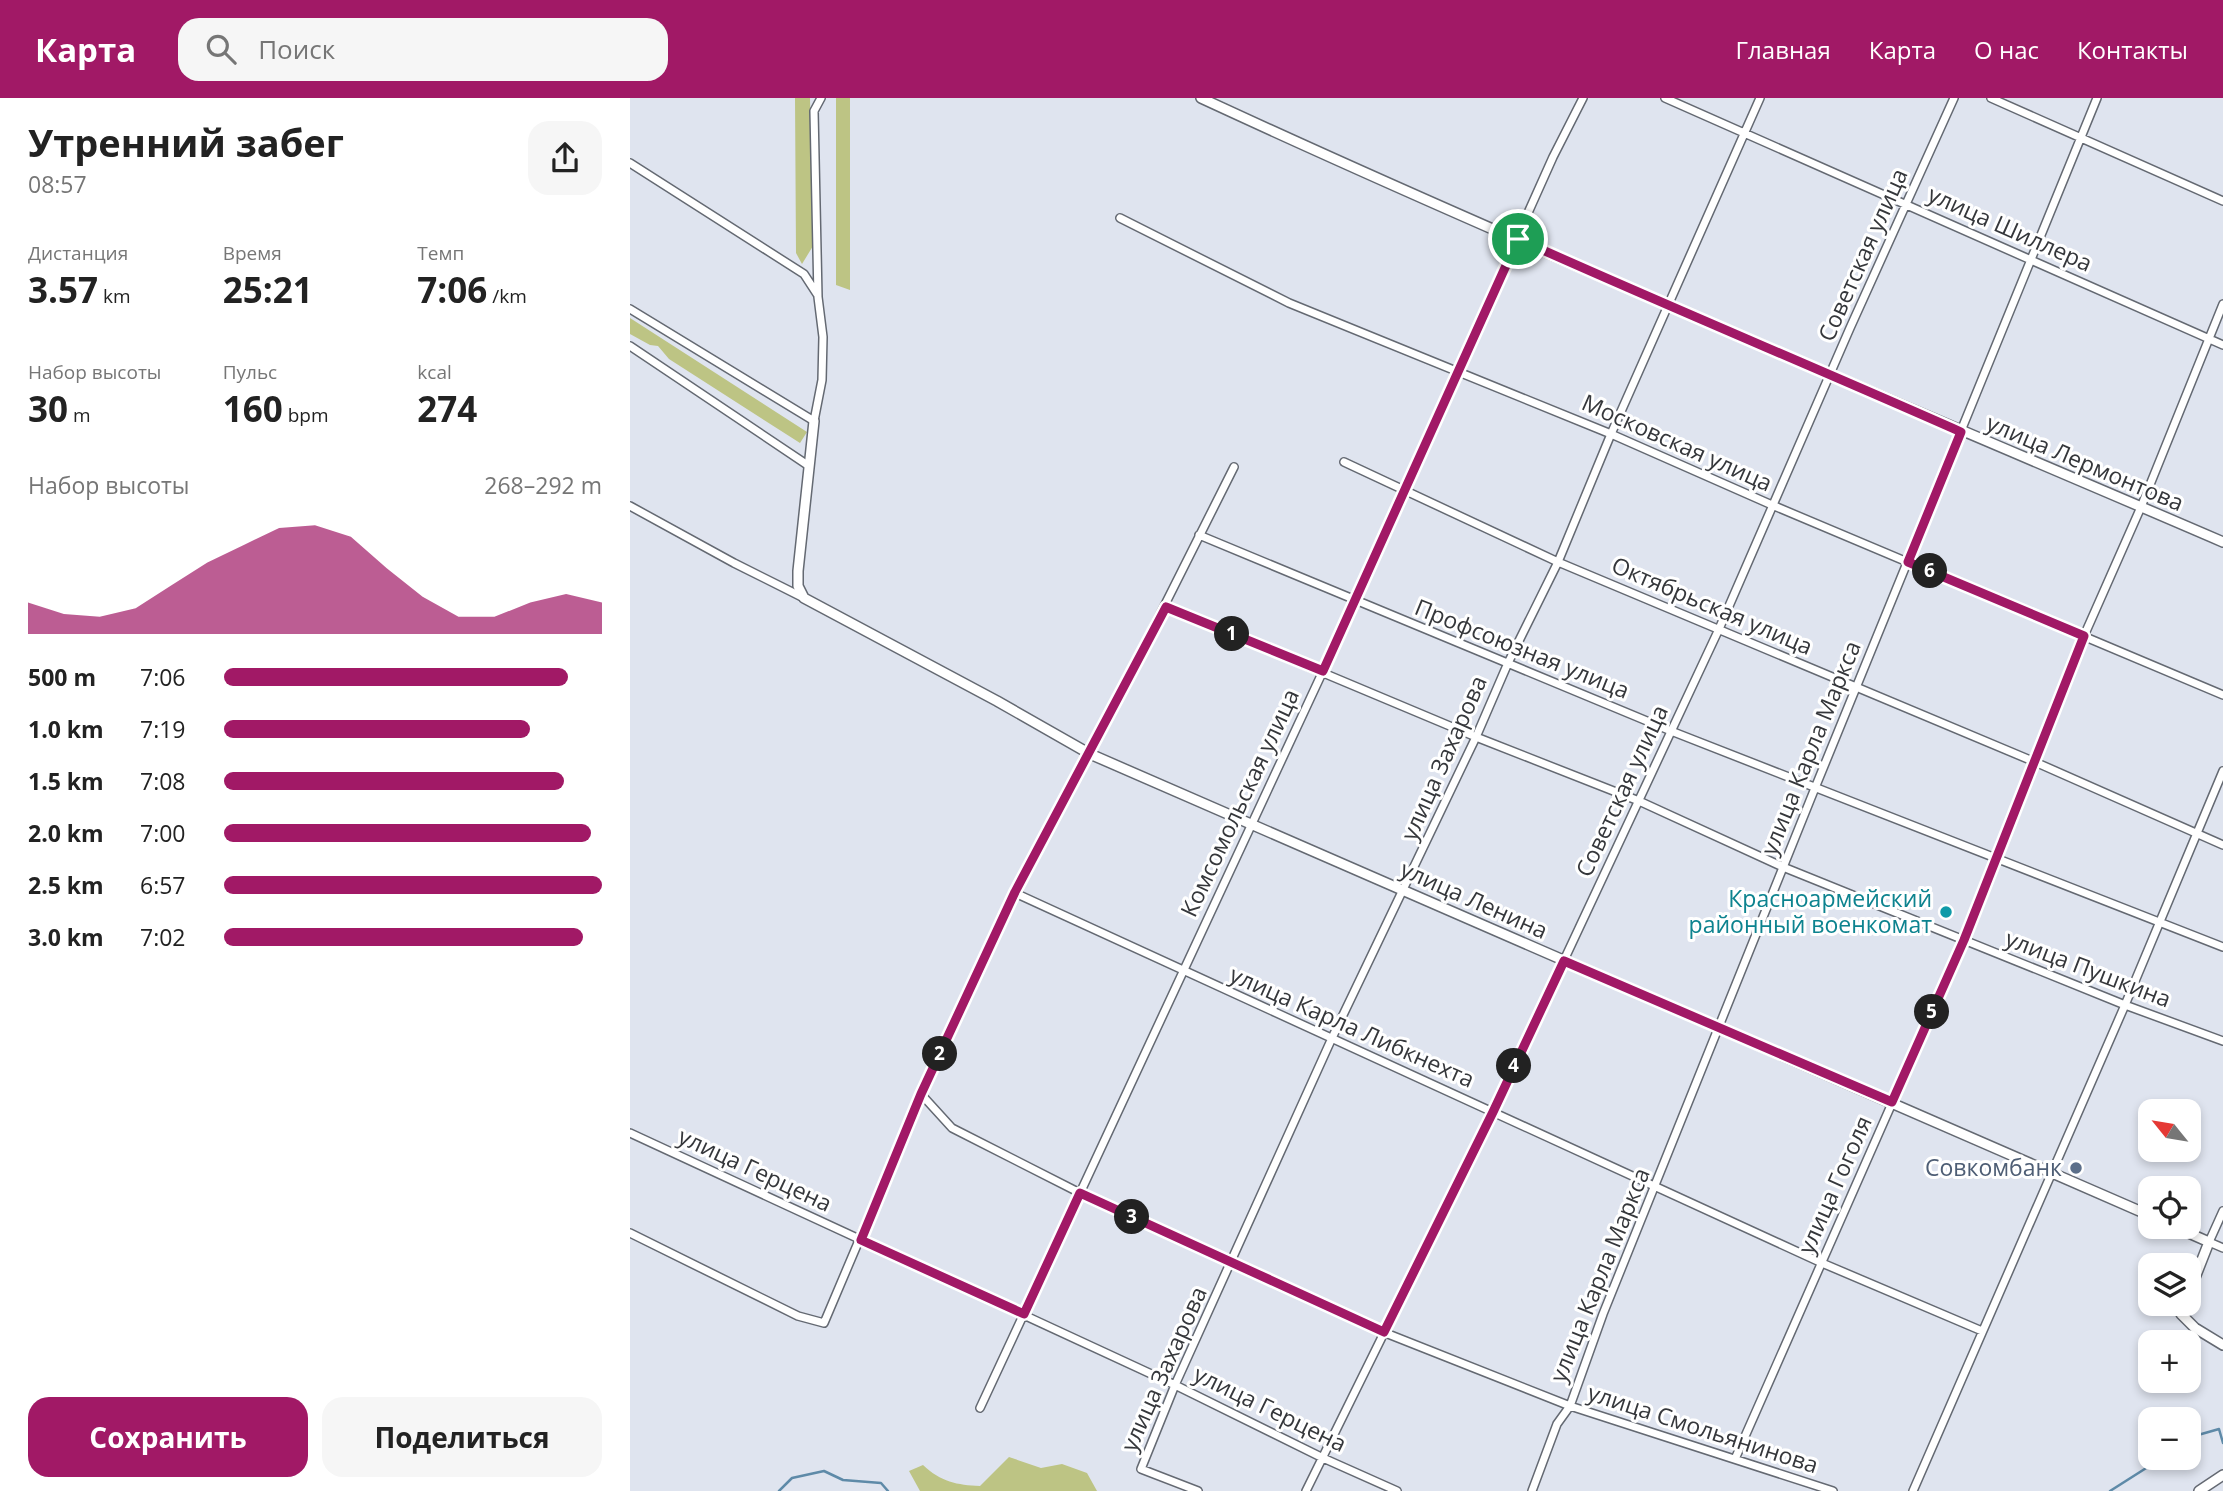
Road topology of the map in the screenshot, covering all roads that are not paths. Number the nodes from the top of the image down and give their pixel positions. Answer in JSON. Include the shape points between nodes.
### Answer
{"nodes":[{"id":1,"x":821,"y":98,"type":"edge"},
{"id":2,"x":1201,"y":98,"type":"edge"},
{"id":3,"x":1583,"y":98,"type":"edge"},
{"id":4,"x":1665,"y":98,"type":"edge"},
{"id":5,"x":1760,"y":98,"type":"edge"},
{"id":6,"x":1954,"y":98,"type":"edge"},
{"id":7,"x":1991,"y":98,"type":"edge"},
{"id":8,"x":2097,"y":98,"type":"edge"},
{"id":9,"x":1744,"y":133,"type":"junction"},
{"id":10,"x":2080,"y":139,"type":"junction"},
{"id":11,"x":630,"y":163,"type":"edge"},
{"id":12,"x":2223,"y":201,"type":"edge"},
{"id":13,"x":1907,"y":204,"type":"junction"},
{"id":14,"x":1120,"y":218,"type":"dead end"},
{"id":15,"x":1518,"y":239,"type":"junction"},
{"id":16,"x":2031,"y":260,"type":"junction"},
{"id":17,"x":818,"y":297,"type":"junction"},
{"id":18,"x":2223,"y":304,"type":"edge"},
{"id":19,"x":1667,"y":306,"type":"junction"},
{"id":20,"x":630,"y":309,"type":"edge"},
{"id":21,"x":2209,"y":339,"type":"junction"},
{"id":22,"x":2223,"y":345,"type":"edge"},
{"id":23,"x":630,"y":346,"type":"edge"},
{"id":24,"x":1458,"y":371,"type":"junction"},
{"id":25,"x":1831,"y":374,"type":"junction"},
{"id":26,"x":814,"y":421,"type":"junction"},
{"id":27,"x":1961,"y":432,"type":"junction"},
{"id":28,"x":1611,"y":435,"type":"junction"},
{"id":29,"x":1344,"y":462,"type":"dead end"},
{"id":30,"x":809,"y":466,"type":"junction"},
{"id":31,"x":1234,"y":467,"type":"dead end"},
{"id":32,"x":1404,"y":492,"type":"junction"},
{"id":33,"x":1772,"y":505,"type":"junction"},
{"id":34,"x":630,"y":506,"type":"edge"},
{"id":35,"x":2141,"y":507,"type":"junction"},
{"id":36,"x":1199,"y":535,"type":"junction"},
{"id":37,"x":2223,"y":542,"type":"edge"},
{"id":38,"x":1558,"y":562,"type":"junction"},
{"id":39,"x":1908,"y":562,"type":"junction"},
{"id":40,"x":804,"y":598,"type":"junction"},
{"id":41,"x":1355,"y":601,"type":"junction"},
{"id":42,"x":1166,"y":607,"type":"junction"},
{"id":43,"x":1719,"y":629,"type":"junction"},
{"id":44,"x":2084,"y":636,"type":"junction"},
{"id":45,"x":1508,"y":663,"type":"junction"},
{"id":46,"x":1323,"y":671,"type":"junction"},
{"id":47,"x":1857,"y":688,"type":"junction"},
{"id":48,"x":2223,"y":695,"type":"edge"},
{"id":49,"x":1671,"y":730,"type":"junction"},
{"id":50,"x":1476,"y":737,"type":"junction"},
{"id":51,"x":1090,"y":754,"type":"junction"},
{"id":52,"x":2035,"y":762,"type":"junction"},
{"id":53,"x":2223,"y":771,"type":"edge"},
{"id":54,"x":1815,"y":788,"type":"junction"},
{"id":55,"x":1639,"y":801,"type":"junction"},
{"id":56,"x":1253,"y":823,"type":"junction"},
{"id":57,"x":2196,"y":833,"type":"junction"},
{"id":58,"x":2223,"y":845,"type":"edge"},
{"id":59,"x":1995,"y":858,"type":"junction"},
{"id":60,"x":1783,"y":867,"type":"junction"},
{"id":61,"x":1405,"y":891,"type":"junction"},
{"id":62,"x":1015,"y":892,"type":"junction"},
{"id":63,"x":2159,"y":922,"type":"junction"},
{"id":64,"x":1964,"y":940,"type":"junction"},
{"id":65,"x":2223,"y":947,"type":"edge"},
{"id":66,"x":1564,"y":961,"type":"junction"},
{"id":67,"x":1183,"y":971,"type":"junction"},
{"id":68,"x":2125,"y":1005,"type":"junction"},
{"id":69,"x":1720,"y":1029,"type":"junction"},
{"id":70,"x":1332,"y":1038,"type":"junction"},
{"id":71,"x":2223,"y":1041,"type":"edge"},
{"id":72,"x":921,"y":1094,"type":"junction"},
{"id":73,"x":1892,"y":1102,"type":"junction"},
{"id":74,"x":1493,"y":1112,"type":"junction"},
{"id":75,"x":630,"y":1133,"type":"edge"},
{"id":76,"x":2052,"y":1174,"type":"junction"},
{"id":77,"x":1656,"y":1185,"type":"junction"},
{"id":78,"x":1080,"y":1193,"type":"junction"},
{"id":79,"x":2138,"y":1210,"type":"edge"},
{"id":80,"x":2223,"y":1211,"type":"edge"},
{"id":81,"x":630,"y":1233,"type":"edge"},
{"id":82,"x":2201,"y":1238,"type":"edge"},
{"id":83,"x":861,"y":1240,"type":"junction"},
{"id":84,"x":2209,"y":1242,"type":"junction"},
{"id":85,"x":2223,"y":1248,"type":"edge"},
{"id":86,"x":1231,"y":1262,"type":"junction"},
{"id":87,"x":2201,"y":1262,"type":"edge"},
{"id":88,"x":1822,"y":1263,"type":"junction"},
{"id":89,"x":1024,"y":1314,"type":"junction"},
{"id":90,"x":2183,"y":1316,"type":"edge"},
{"id":91,"x":1982,"y":1331,"type":"junction"},
{"id":92,"x":1384,"y":1332,"type":"junction"},
{"id":93,"x":2223,"y":1345,"type":"edge"},
{"id":94,"x":1175,"y":1385,"type":"junction"},
{"id":95,"x":1570,"y":1406,"type":"junction"},
{"id":96,"x":980,"y":1408,"type":"dead end"},
{"id":97,"x":1323,"y":1458,"type":"junction"},
{"id":98,"x":1735,"y":1459,"type":"junction"},
{"id":99,"x":2223,"y":1475,"type":"edge"},
{"id":100,"x":1198,"y":1491,"type":"edge"},
{"id":101,"x":1306,"y":1491,"type":"edge"},
{"id":102,"x":1397,"y":1491,"type":"edge"},
{"id":103,"x":1532,"y":1491,"type":"edge"},
{"id":104,"x":1833,"y":1491,"type":"edge"},
{"id":105,"x":1913,"y":1491,"type":"edge"},
{"id":106,"x":2200,"y":1491,"type":"edge"}],
"edges":[{"from":1,"to":17,"type":"street","via":[[814,111]]},
{"from":2,"to":15,"type":"street","name":"улица Лермонтова"},
{"from":3,"to":15,"type":"street","name":"Комсомольская улица"},
{"from":4,"to":9,"type":"street","name":"улица Шиллера"},
{"from":5,"to":9,"type":"street","name":"улица Захарова"},
{"from":6,"to":13,"type":"street","name":"Советская улица"},
{"from":7,"to":10,"type":"street"},
{"from":8,"to":10,"type":"street","name":"улица Карла Маркса"},
{"from":9,"to":13,"type":"street","name":"улица Шиллера"},
{"from":9,"to":19,"type":"street","name":"улица Захарова"},
{"from":10,"to":12,"type":"street"},
{"from":10,"to":16,"type":"street","name":"улица Карла Маркса"},
{"from":11,"to":17,"type":"street","via":[[804,274]]},
{"from":13,"to":16,"type":"street","name":"улица Шиллера"},
{"from":13,"to":25,"type":"street","name":"Советская улица"},
{"from":14,"to":24,"type":"street","name":"Московская улица","via":[[1289,303]]},
{"from":15,"to":19,"type":"street","name":"улица Лермонтова"},
{"from":15,"to":24,"type":"street","name":"Комсомольская улица"},
{"from":16,"to":21,"type":"street","name":"улица Шиллера"},
{"from":16,"to":27,"type":"street","name":"улица Карла Маркса"},
{"from":17,"to":26,"type":"street","via":[[822,380]]},
{"from":18,"to":21,"type":"street","name":"улица Гоголя"},
{"from":19,"to":25,"type":"street","name":"улица Лермонтова"},
{"from":19,"to":28,"type":"street","name":"улица Захарова"},
{"from":20,"to":26,"type":"street"},
{"from":21,"to":22,"type":"street","name":"улица Шиллера"},
{"from":21,"to":35,"type":"street","name":"улица Гоголя"},
{"from":23,"to":30,"type":"street"},
{"from":24,"to":28,"type":"street","name":"Московская улица"},
{"from":24,"to":32,"type":"street","name":"Комсомольская улица"},
{"from":25,"to":27,"type":"street","name":"улица Лермонтова"},
{"from":25,"to":33,"type":"street","name":"Советская улица"},
{"from":26,"to":30,"type":"street"},
{"from":27,"to":35,"type":"street","name":"улица Лермонтова"},
{"from":27,"to":39,"type":"street","name":"улица Карла Маркса"},
{"from":28,"to":33,"type":"street","name":"Московская улица"},
{"from":28,"to":38,"type":"street","name":"улица Захарова"},
{"from":29,"to":32,"type":"street","name":"Октябрьская улица"},
{"from":30,"to":40,"type":"street","via":[[798,571]]},
{"from":31,"to":36,"type":"street"},
{"from":32,"to":38,"type":"street","name":"Октябрьская улица"},
{"from":32,"to":41,"type":"street","name":"Комсомольская улица"},
{"from":33,"to":39,"type":"street","name":"Московская улица"},
{"from":33,"to":43,"type":"street","name":"Советская улица"},
{"from":34,"to":40,"type":"street"},
{"from":35,"to":37,"type":"street","name":"улица Лермонтова"},
{"from":35,"to":44,"type":"street","name":"улица Гоголя"},
{"from":36,"to":41,"type":"street","name":"Профсоюзная улица"},
{"from":36,"to":42,"type":"street"},
{"from":38,"to":43,"type":"street","name":"Октябрьская улица"},
{"from":38,"to":45,"type":"street","name":"улица Захарова"},
{"from":39,"to":44,"type":"street","name":"Московская улица"},
{"from":39,"to":47,"type":"street","name":"улица Карла Маркса"},
{"from":40,"to":51,"type":"street","name":"улица Ленина"},
{"from":41,"to":45,"type":"street","name":"Профсоюзная улица"},
{"from":41,"to":46,"type":"street","name":"Комсомольская улица"},
{"from":42,"to":46,"type":"street","name":"улица Пушкина"},
{"from":42,"to":51,"type":"street"},
{"from":43,"to":47,"type":"street","name":"Октябрьская улица"},
{"from":43,"to":49,"type":"street","name":"Советская улица"},
{"from":44,"to":48,"type":"street","name":"Московская улица"},
{"from":44,"to":52,"type":"street","name":"улица Гоголя"},
{"from":45,"to":49,"type":"street","name":"Профсоюзная улица"},
{"from":45,"to":50,"type":"street","name":"улица Захарова"},
{"from":46,"to":50,"type":"street","name":"улица Пушкина"},
{"from":46,"to":56,"type":"street","name":"Комсомольская улица"},
{"from":47,"to":52,"type":"street","name":"Октябрьская улица"},
{"from":47,"to":54,"type":"street","name":"улица Карла Маркса"},
{"from":49,"to":54,"type":"street","name":"Профсоюзная улица"},
{"from":49,"to":55,"type":"street","name":"Советская улица"},
{"from":50,"to":55,"type":"street","name":"улица Пушкина"},
{"from":50,"to":61,"type":"street","name":"улица Захарова"},
{"from":51,"to":56,"type":"street","name":"улица Ленина"},
{"from":51,"to":62,"type":"street"},
{"from":52,"to":57,"type":"street","name":"Октябрьская улица"},
{"from":52,"to":59,"type":"street","name":"улица Гоголя"},
{"from":53,"to":57,"type":"street"},
{"from":54,"to":59,"type":"street","name":"Профсоюзная улица"},
{"from":54,"to":60,"type":"street","name":"улица Карла Маркса"},
{"from":55,"to":60,"type":"street","name":"улица Пушкина"},
{"from":55,"to":66,"type":"street","name":"Советская улица"},
{"from":56,"to":61,"type":"street","name":"улица Ленина"},
{"from":56,"to":67,"type":"street","name":"Комсомольская улица"},
{"from":57,"to":58,"type":"street","name":"Октябрьская улица"},
{"from":57,"to":63,"type":"street"},
{"from":59,"to":63,"type":"street","name":"Профсоюзная улица"},
{"from":59,"to":64,"type":"street","name":"улица Гоголя"},
{"from":60,"to":64,"type":"street","name":"улица Пушкина"},
{"from":60,"to":69,"type":"street","name":"улица Карла Маркса"},
{"from":61,"to":66,"type":"street","name":"улица Ленина"},
{"from":61,"to":70,"type":"street","name":"улица Захарова"},
{"from":62,"to":67,"type":"street","name":"улица Карла Либкнехта"},
{"from":62,"to":72,"type":"street"},
{"from":63,"to":65,"type":"street","name":"Профсоюзная улица"},
{"from":63,"to":68,"type":"street"},
{"from":64,"to":68,"type":"street","name":"улица Пушкина"},
{"from":64,"to":73,"type":"street","name":"улица Гоголя"},
{"from":66,"to":69,"type":"street","name":"улица Ленина"},
{"from":66,"to":74,"type":"street","name":"Советская улица"},
{"from":67,"to":70,"type":"street","name":"улица Карла Либкнехта"},
{"from":67,"to":78,"type":"street","name":"Комсомольская улица"},
{"from":68,"to":71,"type":"street","name":"улица Пушкина"},
{"from":68,"to":76,"type":"street"},
{"from":69,"to":73,"type":"street","name":"улица Ленина"},
{"from":69,"to":77,"type":"street","name":"улица Карла Маркса"},
{"from":70,"to":74,"type":"street","name":"улица Карла Либкнехта"},
{"from":70,"to":86,"type":"street","name":"улица Захарова"},
{"from":72,"to":78,"type":"street","name":"улица Смольянинова","via":[[952,1128]]},
{"from":72,"to":83,"type":"street"},
{"from":73,"to":76,"type":"street","name":"улица Ленина"},
{"from":73,"to":88,"type":"street","name":"улица Гоголя"},
{"from":74,"to":77,"type":"street","name":"улица Карла Либкнехта"},
{"from":74,"to":92,"type":"street","name":"Советская улица"},
{"from":75,"to":83,"type":"street","name":"улица Герцена"},
{"from":76,"to":79,"type":"street","name":"улица Ленина"},
{"from":76,"to":91,"type":"street"},
{"from":77,"to":88,"type":"street","name":"улица Карла Либкнехта"},
{"from":77,"to":95,"type":"street","name":"улица Карла Маркса"},
{"from":78,"to":86,"type":"street","name":"улица Смольянинова"},
{"from":78,"to":89,"type":"street","name":"Комсомольская улица"},
{"from":80,"to":84,"type":"street"},
{"from":81,"to":83,"type":"street","via":[[798,1315],[824,1323]]},
{"from":82,"to":84,"type":"street"},
{"from":83,"to":89,"type":"street","name":"улица Герцена"},
{"from":84,"to":85,"type":"street"},
{"from":84,"to":87,"type":"street"},
{"from":86,"to":92,"type":"street","name":"улица Смольянинова"},
{"from":86,"to":94,"type":"street","name":"улица Захарова"},
{"from":88,"to":91,"type":"street","name":"улица Карла Либкнехта"},
{"from":88,"to":98,"type":"street","name":"улица Гоголя"},
{"from":89,"to":94,"type":"street","name":"улица Герцена"},
{"from":89,"to":96,"type":"street","name":"Комсомольская улица"},
{"from":90,"to":93,"type":"street"},
{"from":91,"to":105,"type":"street"},
{"from":92,"to":95,"type":"street","name":"улица Смольянинова"},
{"from":92,"to":97,"type":"street","name":"Советская улица"},
{"from":94,"to":97,"type":"street","name":"улица Герцена"},
{"from":94,"to":100,"type":"street","name":"улица Захарова","via":[[1141,1469]]},
{"from":95,"to":98,"type":"street","name":"улица Смольянинова"},
{"from":95,"to":103,"type":"street","name":"улица Карла Маркса","via":[[1557,1424]]},
{"from":97,"to":101,"type":"street","name":"Советская улица"},
{"from":97,"to":102,"type":"street","name":"улица Герцена"},
{"from":98,"to":104,"type":"street","name":"улица Смольянинова"},
{"from":99,"to":106,"type":"street"}]}
